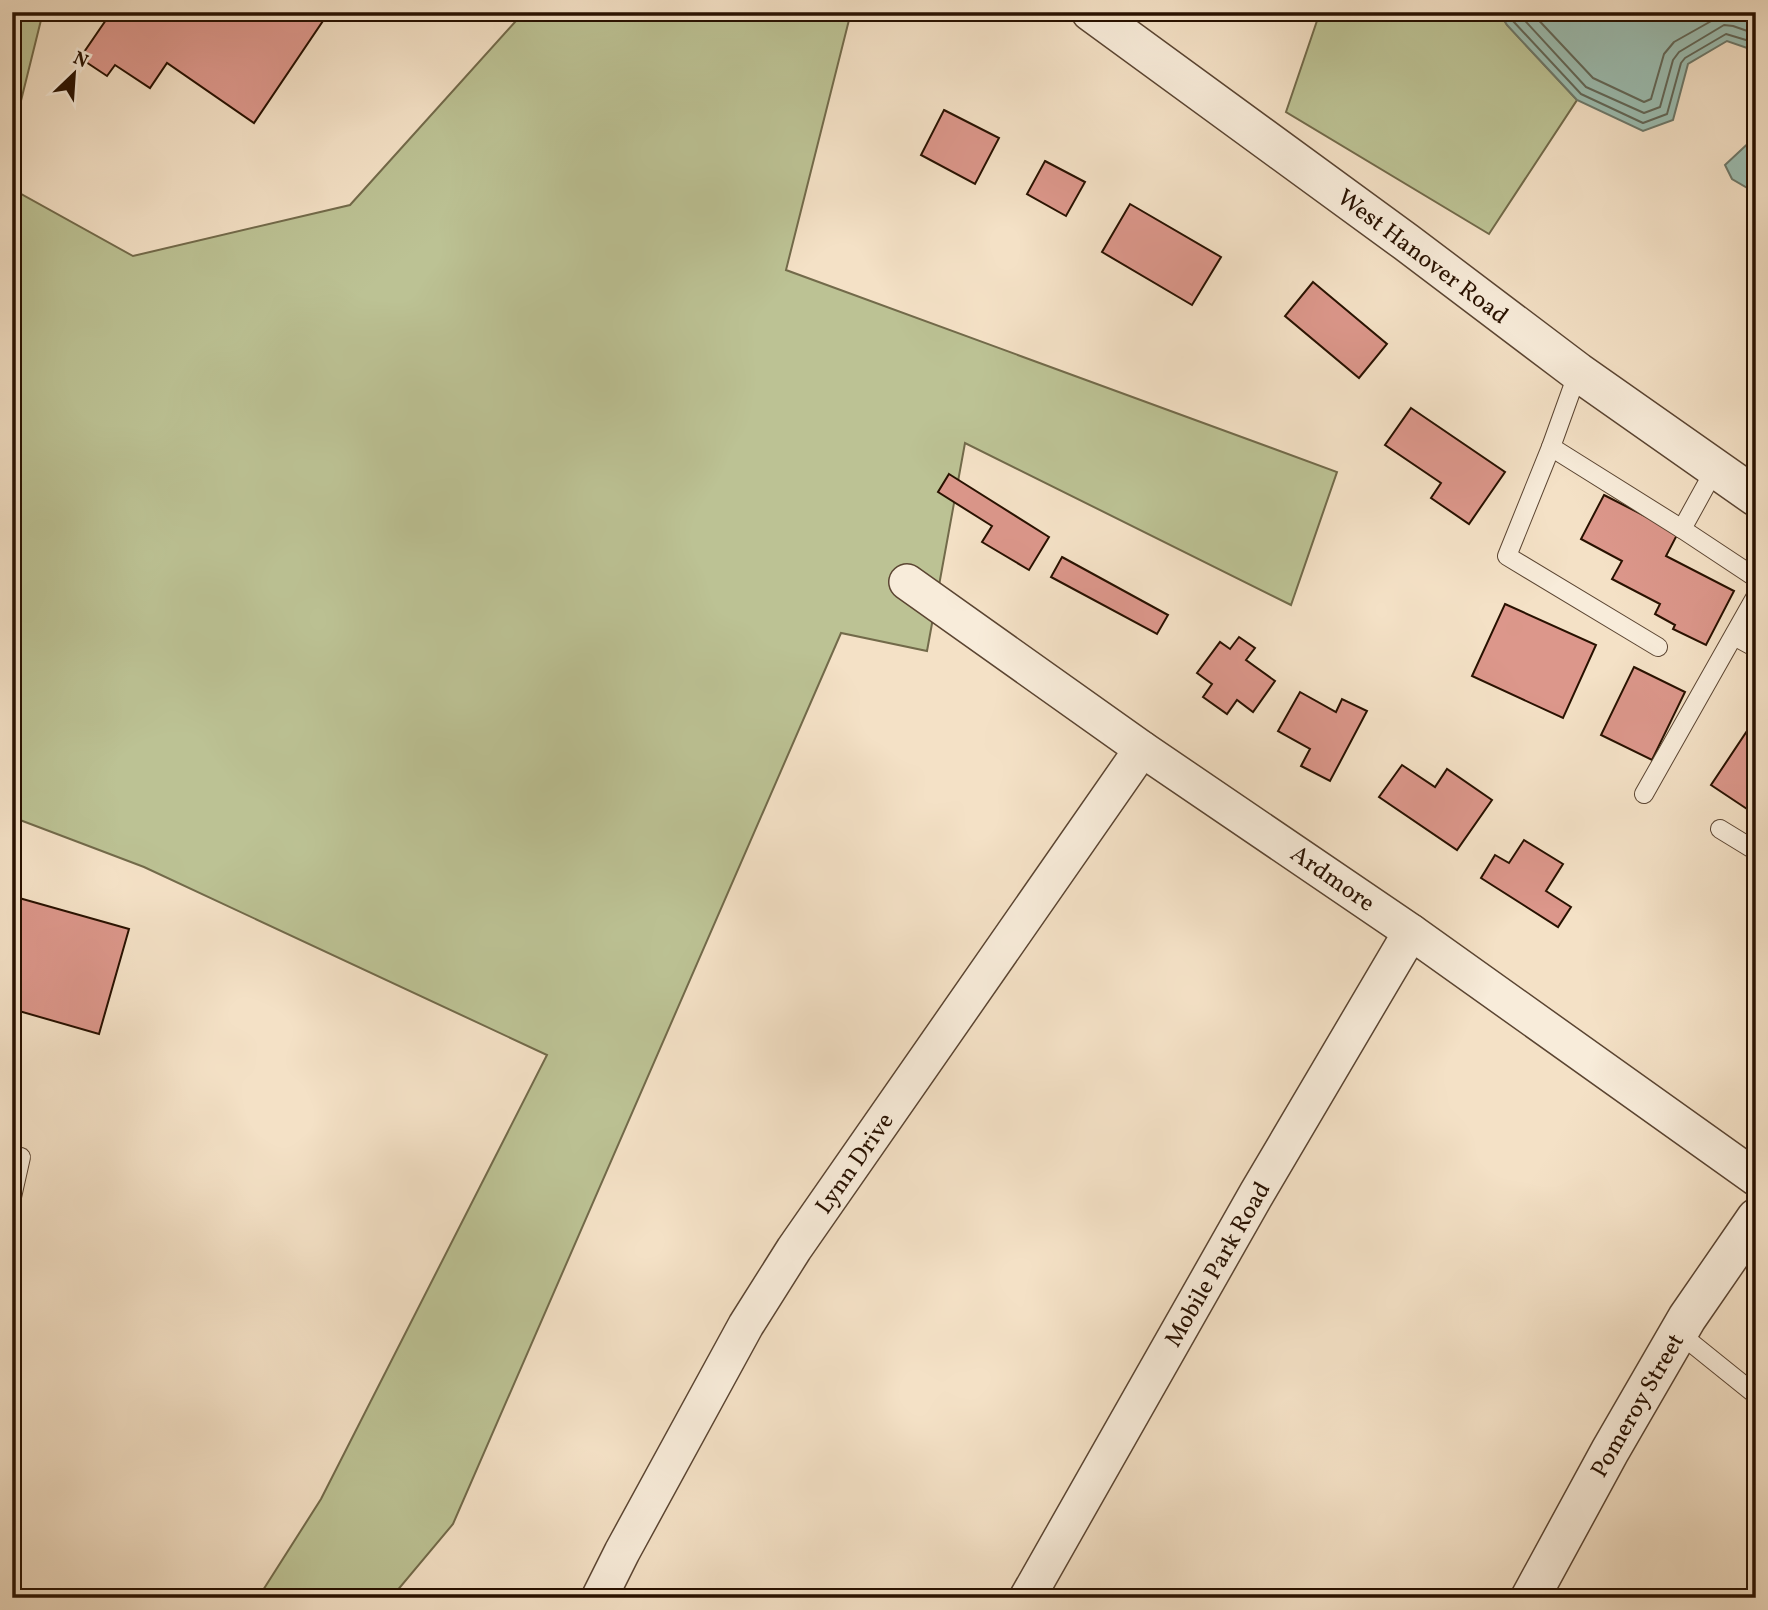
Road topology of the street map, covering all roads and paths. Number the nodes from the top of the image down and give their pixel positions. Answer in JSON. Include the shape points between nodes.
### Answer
{"nodes":[{"id":1,"x":1091,"y":12,"type":"edge"},
{"id":2,"x":1578,"y":372,"type":"junction"},
{"id":3,"x":1551,"y":447,"type":"junction"},
{"id":4,"x":1715,"y":469,"type":"junction"},
{"id":5,"x":1756,"y":497,"type":"edge"},
{"id":6,"x":1682,"y":529,"type":"junction"},
{"id":7,"x":1756,"y":578,"type":"edge"},
{"id":8,"x":907,"y":582,"type":"dead end"},
{"id":9,"x":1756,"y":596,"type":"edge"},
{"id":10,"x":1734,"y":636,"type":"junction"},
{"id":11,"x":1658,"y":647,"type":"dead end"},
{"id":12,"x":1756,"y":648,"type":"edge"},
{"id":13,"x":1142,"y":749,"type":"junction"},
{"id":14,"x":1644,"y":794,"type":"dead end"},
{"id":15,"x":1720,"y":829,"type":"dead end"},
{"id":16,"x":1756,"y":851,"type":"edge"},
{"id":17,"x":1411,"y":932,"type":"junction"},
{"id":18,"x":21,"y":1157,"type":"dead end"},
{"id":19,"x":1756,"y":1178,"type":"edge"},
{"id":20,"x":12,"y":1197,"type":"edge"},
{"id":21,"x":1756,"y":1218,"type":"edge"},
{"id":22,"x":1678,"y":1333,"type":"junction"},
{"id":23,"x":1756,"y":1395,"type":"edge"},
{"id":24,"x":599,"y":1598,"type":"edge"},
{"id":25,"x":1027,"y":1598,"type":"edge"},
{"id":26,"x":1530,"y":1598,"type":"edge"}],
"edges":[{"from":1,"to":2,"type":"street","name":"West Hanover Road"},
{"from":2,"to":3,"type":"lane"},
{"from":2,"to":4,"type":"street","name":"West Hanover Road"},
{"from":3,"to":6,"type":"lane"},
{"from":3,"to":11,"type":"lane","via":[[1507,556]]},
{"from":4,"to":5,"type":"street","name":"West Hanover Road"},
{"from":4,"to":6,"type":"lane"},
{"from":6,"to":7,"type":"lane"},
{"from":8,"to":13,"type":"street","name":"Ardmore"},
{"from":9,"to":10,"type":"lane"},
{"from":10,"to":12,"type":"lane"},
{"from":10,"to":14,"type":"lane"},
{"from":13,"to":17,"type":"street","name":"Ardmore"},
{"from":13,"to":24,"type":"street","name":"Lynn Drive","via":[[794,1249],[746,1325]]},
{"from":15,"to":16,"type":"lane"},
{"from":17,"to":19,"type":"street","name":"Ardmore"},
{"from":17,"to":25,"type":"street","name":"Mobile Park Road","via":[[1256,1193]]},
{"from":18,"to":20,"type":"lane"},
{"from":21,"to":22,"type":"street","name":"Pomeroy Street"},
{"from":22,"to":23,"type":"lane"},
{"from":22,"to":26,"type":"street","name":"Pomeroy Street"}]}
